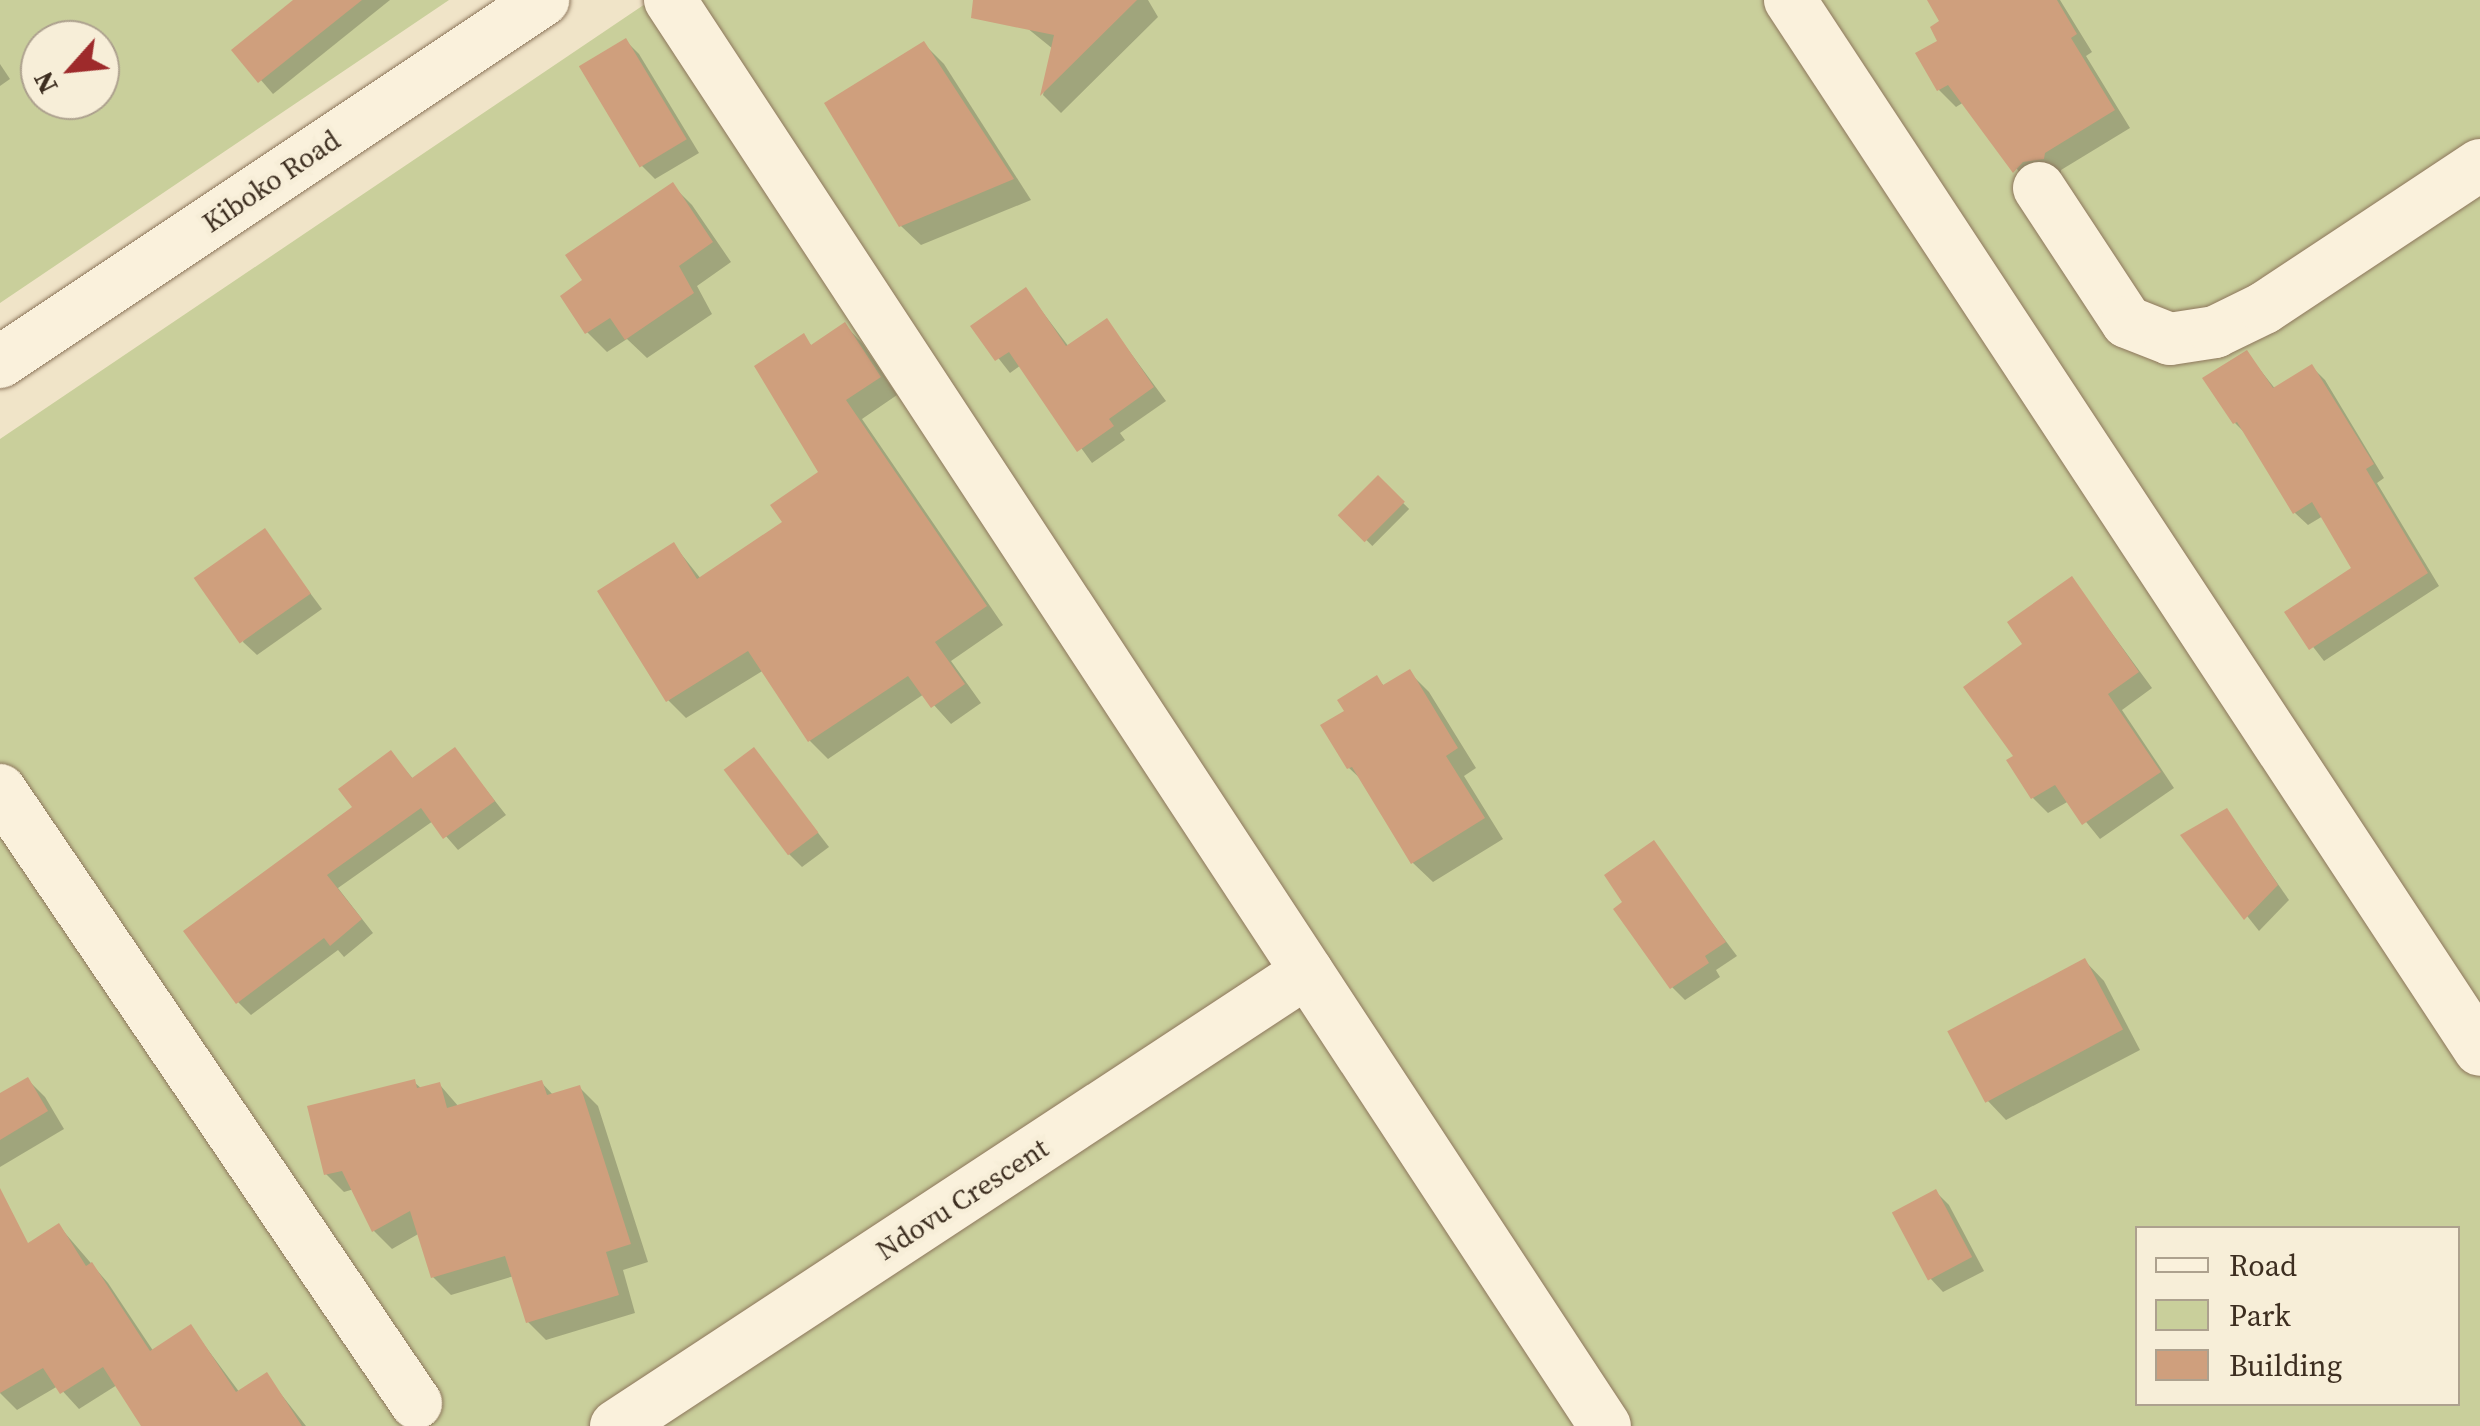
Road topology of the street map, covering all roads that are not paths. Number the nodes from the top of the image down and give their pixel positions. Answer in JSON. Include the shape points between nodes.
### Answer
{"nodes":[{"id":1,"x":543,"y":0,"type":"edge"},
{"id":2,"x":670,"y":0,"type":"edge"},
{"id":3,"x":1790,"y":0,"type":"edge"},
{"id":4,"x":2480,"y":166,"type":"edge"},
{"id":5,"x":2039,"y":188,"type":"dead end"},
{"id":6,"x":0,"y":362,"type":"edge"},
{"id":7,"x":0,"y":790,"type":"edge"},
{"id":8,"x":1307,"y":972,"type":"junction"},
{"id":9,"x":2480,"y":1050,"type":"edge"},
{"id":10,"x":416,"y":1404,"type":"dead end"},
{"id":11,"x":616,"y":1426,"type":"edge"},
{"id":12,"x":1604,"y":1426,"type":"edge"}],
"edges":[{"from":1,"to":6,"type":"street","name":"Kiboko Road"},
{"from":2,"to":8,"type":"street"},
{"from":3,"to":9,"type":"street"},
{"from":4,"to":5,"type":"street","via":[[2264,308],[2215,332],[2170,339],[2127,322]]},
{"from":7,"to":10,"type":"street"},
{"from":8,"to":11,"type":"street","name":"Ndovu Crescent"},
{"from":8,"to":12,"type":"street"}]}
